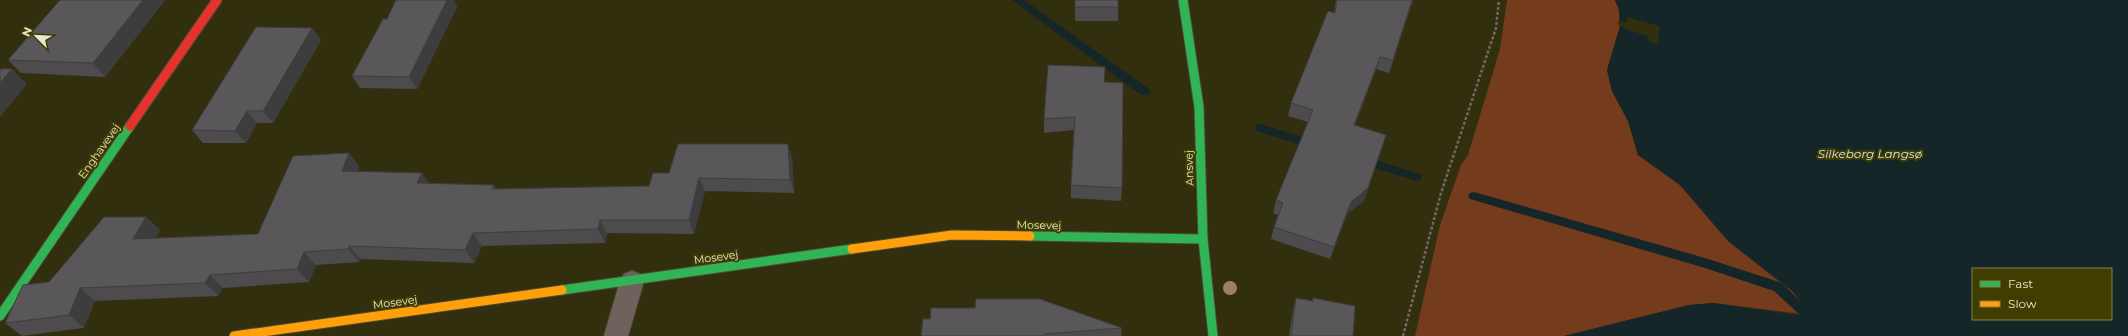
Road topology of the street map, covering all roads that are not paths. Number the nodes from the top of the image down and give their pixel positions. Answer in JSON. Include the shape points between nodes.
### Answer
{"nodes":[{"id":1,"x":218,"y":0,"type":"edge"},
{"id":2,"x":1183,"y":0,"type":"edge"},
{"id":3,"x":1203,"y":239,"type":"junction"},
{"id":4,"x":632,"y":281,"type":"junction"},
{"id":5,"x":0,"y":316,"type":"edge"},
{"id":6,"x":234,"y":336,"type":"edge"},
{"id":7,"x":616,"y":336,"type":"edge"},
{"id":8,"x":1214,"y":336,"type":"edge"}],
"edges":[{"from":1,"to":5,"type":"street","name":"Enghavevej"},
{"from":2,"to":3,"type":"street","name":"Ansvej","via":[[1199,107]]},
{"from":3,"to":4,"type":"street","name":"Mosevej","via":[[952,235]]},
{"from":3,"to":8,"type":"street","name":"Ansvej"},
{"from":4,"to":6,"type":"street","name":"Mosevej"},
{"from":4,"to":7,"type":"street"}]}
